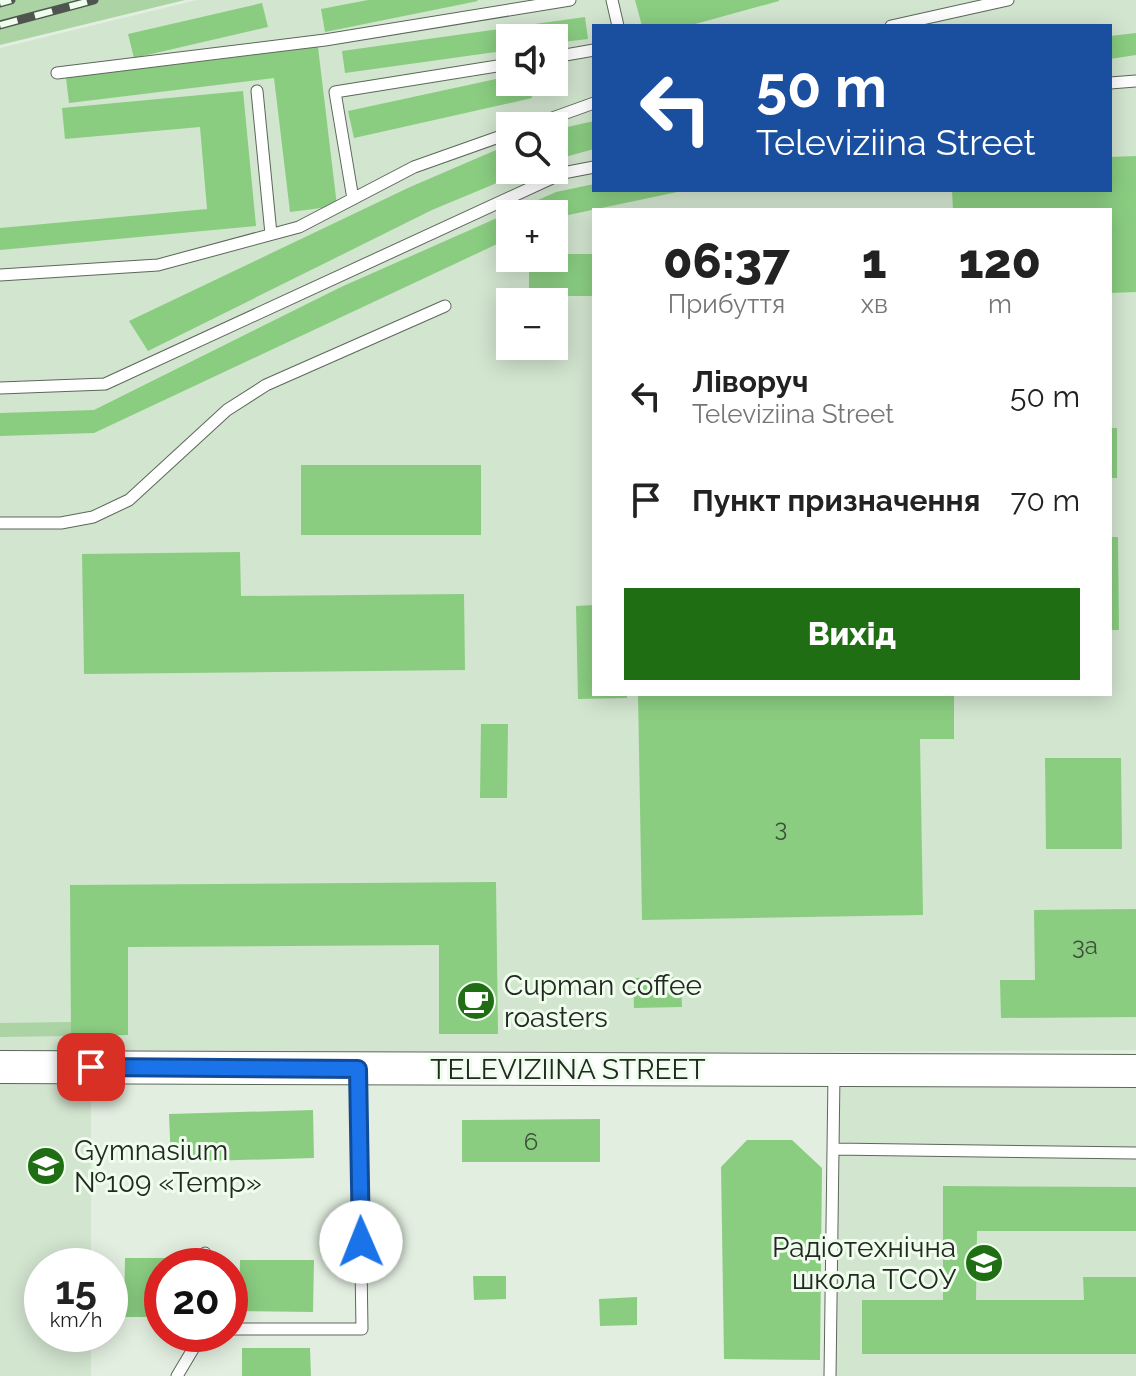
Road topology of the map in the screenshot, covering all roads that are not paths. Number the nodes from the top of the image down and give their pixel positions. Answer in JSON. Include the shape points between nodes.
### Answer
{"nodes":[{"id":1,"x":570,"y":0,"type":"edge"},
{"id":2,"x":612,"y":0,"type":"edge"},
{"id":3,"x":1008,"y":0,"type":"edge"},
{"id":4,"x":618,"y":24,"type":"edge"},
{"id":5,"x":900,"y":24,"type":"edge"},
{"id":6,"x":592,"y":50,"type":"edge"},
{"id":7,"x":568,"y":55,"type":"edge"},
{"id":8,"x":496,"y":66,"type":"edge"},
{"id":9,"x":57,"y":73,"type":"dead end"},
{"id":10,"x":1136,"y":81,"type":"edge"},
{"id":11,"x":1112,"y":83,"type":"edge"},
{"id":12,"x":257,"y":91,"type":"dead end"},
{"id":13,"x":592,"y":104,"type":"edge"},
{"id":14,"x":568,"y":112,"type":"edge"},
{"id":15,"x":496,"y":138,"type":"edge"},
{"id":16,"x":592,"y":167,"type":"edge"},
{"id":17,"x":353,"y":199,"type":"junction"},
{"id":18,"x":271,"y":234,"type":"junction"},
{"id":19,"x":0,"y":275,"type":"edge"},
{"id":20,"x":445,"y":306,"type":"dead end"},
{"id":21,"x":0,"y":388,"type":"edge"},
{"id":22,"x":0,"y":523,"type":"edge"},
{"id":23,"x":0,"y":1067,"type":"edge"},
{"id":24,"x":358,"y":1069,"type":"junction"},
{"id":25,"x":834,"y":1070,"type":"junction"},
{"id":26,"x":1136,"y":1071,"type":"edge"},
{"id":27,"x":833,"y":1149,"type":"junction"},
{"id":28,"x":1136,"y":1153,"type":"edge"},
{"id":29,"x":248,"y":1329,"type":"edge"},
{"id":30,"x":191,"y":1352,"type":"edge"},
{"id":31,"x":177,"y":1376,"type":"edge"},
{"id":32,"x":830,"y":1376,"type":"edge"}],
"edges":[{"from":1,"to":9,"type":"lane","via":[[325,40]]},
{"from":2,"to":4,"type":"lane"},
{"from":3,"to":5,"type":"lane"},
{"from":6,"to":7,"type":"lane"},
{"from":8,"to":17,"type":"lane","via":[[335,92]]},
{"from":10,"to":11,"type":"lane"},
{"from":12,"to":18,"type":"lane"},
{"from":13,"to":14,"type":"lane"},
{"from":15,"to":17,"type":"lane","via":[[414,167]]},
{"from":16,"to":21,"type":"lane","via":[[563,173],[105,384]]},
{"from":17,"to":18,"type":"lane","via":[[299,227]]},
{"from":18,"to":19,"type":"lane","via":[[158,265]]},
{"from":20,"to":22,"type":"lane","via":[[266,385],[227,410],[129,500],[93,517],[61,523]]},
{"from":23,"to":24,"type":"street","name":"TELEVIZIINA STREET"},
{"from":24,"to":25,"type":"street","name":"TELEVIZIINA STREET"},
{"from":24,"to":29,"type":"lane","via":[[362,1329]]},
{"from":25,"to":26,"type":"street","name":"TELEVIZIINA STREET"},
{"from":25,"to":27,"type":"lane"},
{"from":27,"to":28,"type":"lane"},
{"from":27,"to":32,"type":"lane"},
{"from":30,"to":31,"type":"lane"}]}
